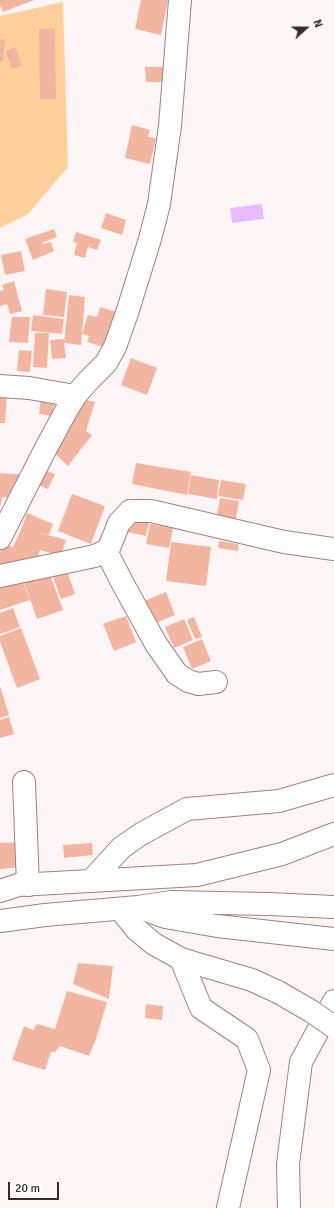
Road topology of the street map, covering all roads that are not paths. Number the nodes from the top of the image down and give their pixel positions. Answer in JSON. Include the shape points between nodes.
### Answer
{"nodes":[{"id":1,"x":180,"y":0,"type":"edge"},
{"id":2,"x":0,"y":386,"type":"edge"},
{"id":3,"x":75,"y":396,"type":"junction"},
{"id":4,"x":0,"y":538,"type":"edge"},
{"id":5,"x":334,"y":549,"type":"edge"},
{"id":6,"x":107,"y":553,"type":"junction"},
{"id":7,"x":0,"y":576,"type":"edge"},
{"id":8,"x":216,"y":682,"type":"dead end"},
{"id":9,"x":24,"y":782,"type":"dead end"},
{"id":10,"x":334,"y":785,"type":"edge"},
{"id":11,"x":334,"y":834,"type":"edge"},
{"id":12,"x":91,"y":881,"type":"junction"},
{"id":13,"x":28,"y":885,"type":"junction"},
{"id":14,"x":0,"y":891,"type":"edge"},
{"id":15,"x":334,"y":907,"type":"edge"},
{"id":16,"x":129,"y":908,"type":"junction"},
{"id":17,"x":0,"y":921,"type":"edge"},
{"id":18,"x":334,"y":939,"type":"edge"},
{"id":19,"x":181,"y":959,"type":"junction"},
{"id":20,"x":334,"y":1001,"type":"edge"},
{"id":21,"x":334,"y":1027,"type":"edge"},
{"id":22,"x":228,"y":1208,"type":"edge"},
{"id":23,"x":290,"y":1208,"type":"edge"}],
"edges":[{"from":1,"to":3,"type":"main road","via":[[170,126],[159,204],[152,232],[115,347],[106,363]]},
{"from":2,"to":3,"type":"main road"},
{"from":3,"to":4,"type":"main road"},
{"from":5,"to":6,"type":"main road","via":[[284,542],[151,511],[130,511],[119,523]]},
{"from":6,"to":7,"type":"main road","via":[[105,551],[95,556]]},
{"from":6,"to":8,"type":"main road","via":[[156,644],[177,674],[198,684]]},
{"from":9,"to":13,"type":"main road"},
{"from":10,"to":12,"type":"main road","via":[[279,802],[187,810],[141,834],[121,848]]},
{"from":11,"to":12,"type":"main road","via":[[282,854],[197,875]]},
{"from":12,"to":13,"type":"main road"},
{"from":13,"to":14,"type":"main road"},
{"from":15,"to":16,"type":"main road","via":[[171,902]]},
{"from":16,"to":17,"type":"main road"},
{"from":16,"to":18,"type":"main road","via":[[217,926]]},
{"from":16,"to":19,"type":"main road","via":[[136,929],[154,944]]},
{"from":19,"to":21,"type":"main road","bridge":true,"via":[[252,980],[278,992]]},
{"from":19,"to":22,"type":"main road","via":[[201,1008],[247,1039],[259,1070]]},
{"from":20,"to":23,"type":"main road","via":[[301,1062],[288,1164]]}]}
